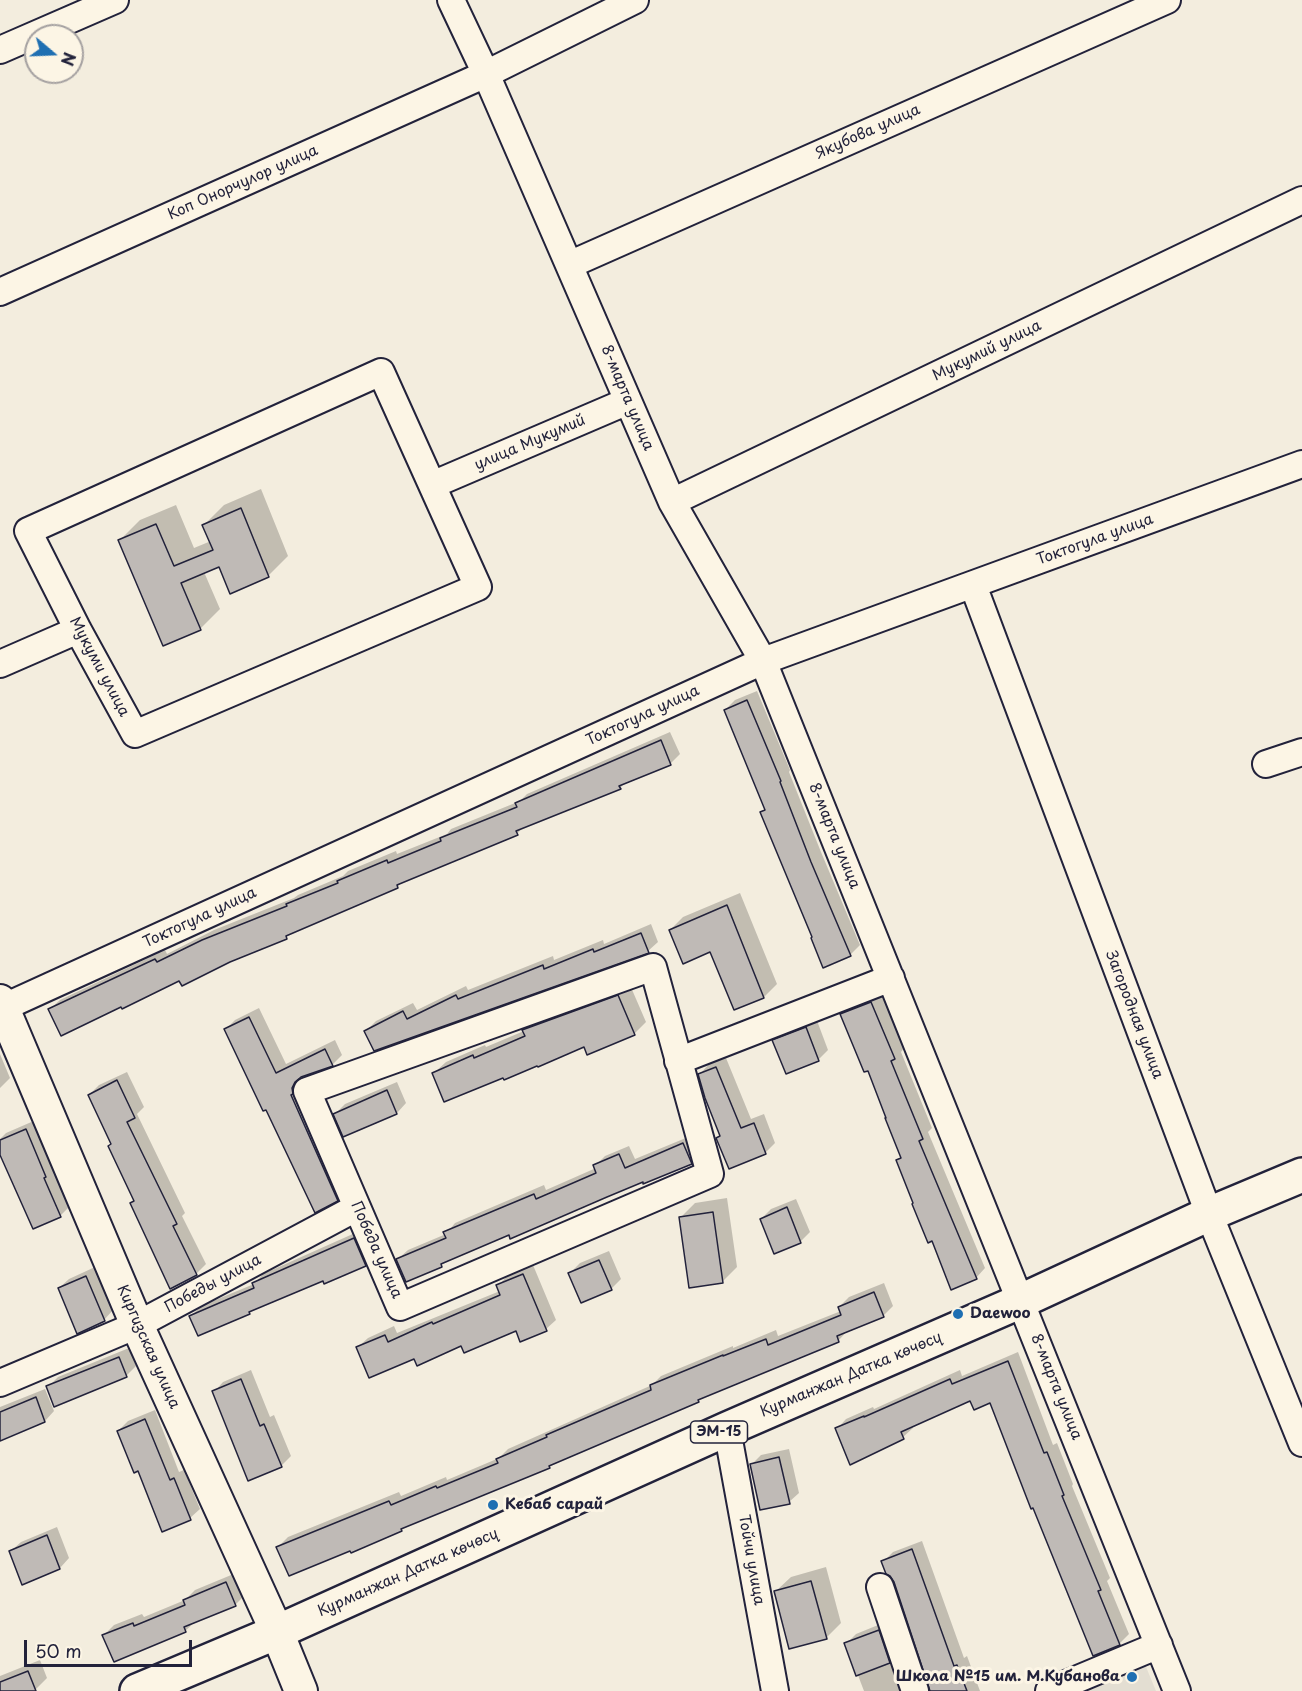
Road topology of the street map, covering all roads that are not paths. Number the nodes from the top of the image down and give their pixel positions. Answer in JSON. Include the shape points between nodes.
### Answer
{"nodes":[{"id":1,"x":116,"y":0,"type":"edge"},
{"id":2,"x":451,"y":0,"type":"edge"},
{"id":3,"x":635,"y":0,"type":"edge"},
{"id":4,"x":1167,"y":0,"type":"edge"},
{"id":5,"x":0,"y":50,"type":"edge"},
{"id":6,"x":486,"y":74,"type":"junction"},
{"id":7,"x":1302,"y":200,"type":"edge"},
{"id":8,"x":569,"y":265,"type":"junction"},
{"id":9,"x":0,"y":292,"type":"edge"},
{"id":10,"x":628,"y":401,"type":"junction"},
{"id":11,"x":1302,"y":464,"type":"edge"},
{"id":12,"x":432,"y":485,"type":"junction"},
{"id":13,"x":672,"y":502,"type":"junction"},
{"id":14,"x":973,"y":585,"type":"junction"},
{"id":15,"x":78,"y":630,"type":"junction"},
{"id":16,"x":763,"y":661,"type":"junction"},
{"id":17,"x":0,"y":664,"type":"edge"},
{"id":18,"x":1302,"y":753,"type":"edge"},
{"id":19,"x":1266,"y":764,"type":"dead end"},
{"id":20,"x":891,"y":978,"type":"junction"},
{"id":21,"x":1,"y":1006,"type":"edge"},
{"id":22,"x":678,"y":1061,"type":"junction"},
{"id":23,"x":1302,"y":1175,"type":"edge"},
{"id":24,"x":356,"y":1208,"type":"junction"},
{"id":25,"x":1209,"y":1214,"type":"junction"},
{"id":26,"x":1021,"y":1301,"type":"junction"},
{"id":27,"x":137,"y":1325,"type":"junction"},
{"id":28,"x":0,"y":1383,"type":"edge"},
{"id":29,"x":727,"y":1429,"type":"junction"},
{"id":30,"x":1302,"y":1443,"type":"edge"},
{"id":31,"x":880,"y":1587,"type":"dead end"},
{"id":32,"x":277,"y":1632,"type":"junction"},
{"id":33,"x":1159,"y":1645,"type":"junction"},
{"id":34,"x":137,"y":1691,"type":"edge"},
{"id":35,"x":301,"y":1691,"type":"edge"},
{"id":36,"x":775,"y":1691,"type":"edge"},
{"id":37,"x":915,"y":1691,"type":"edge"},
{"id":38,"x":1049,"y":1691,"type":"edge"},
{"id":39,"x":1177,"y":1691,"type":"edge"}],
"edges":[{"from":1,"to":5,"type":"street"},
{"from":2,"to":6,"type":"street","name":"8-марта улица"},
{"from":3,"to":6,"type":"street","name":"Коп Онорчулор улица"},
{"from":4,"to":8,"type":"street","name":"Якубова улица"},
{"from":6,"to":8,"type":"street","name":"8-марта улица"},
{"from":6,"to":9,"type":"street","name":"Коп Онорчулор улица"},
{"from":7,"to":13,"type":"street","name":"Мукумий улица"},
{"from":8,"to":10,"type":"street","name":"8-марта улица"},
{"from":10,"to":12,"type":"street","name":"улица Мукумий"},
{"from":10,"to":13,"type":"street","name":"8-марта улица"},
{"from":11,"to":14,"type":"street","name":"Токтогула улица"},
{"from":12,"to":15,"type":"street","name":"Мукуми улица","via":[[478,587],[135,734]]},
{"from":12,"to":15,"type":"street","name":"Мукуми улица","via":[[381,372],[28,531]]},
{"from":13,"to":16,"type":"street","name":"8-марта улица"},
{"from":14,"to":16,"type":"street","name":"Токтогула улица"},
{"from":14,"to":25,"type":"street","name":"Загородная улица"},
{"from":15,"to":17,"type":"street"},
{"from":16,"to":20,"type":"street","name":"8-марта улица"},
{"from":16,"to":21,"type":"street","name":"Токтогула улица"},
{"from":18,"to":19,"type":"street"},
{"from":20,"to":22,"type":"street"},
{"from":20,"to":26,"type":"street","name":"8-марта улица"},
{"from":21,"to":27,"type":"street","name":"Киргизская улица"},
{"from":22,"to":24,"type":"street","name":"Победа улица","via":[[710,1174],[400,1307]]},
{"from":22,"to":24,"type":"street","name":"Победа улица","via":[[653,967],[307,1091]]},
{"from":23,"to":25,"type":"main road","name":"Курманжан Датка көчөсү","number":"ЭМ-15"},
{"from":24,"to":27,"type":"street","name":"Победы улица"},
{"from":25,"to":26,"type":"main road","name":"Курманжан Датка көчөсү","number":"ЭМ-15"},
{"from":25,"to":30,"type":"street","name":"Загородная улица"},
{"from":26,"to":29,"type":"main road","name":"Курманжан Датка көчөсү","number":"ЭМ-15"},
{"from":26,"to":33,"type":"street","name":"8-марта улица"},
{"from":27,"to":28,"type":"street","name":"Победы улица"},
{"from":27,"to":32,"type":"street","name":"Киргизская улица"},
{"from":29,"to":32,"type":"main road","name":"Курманжан Датка көчөсү","number":"ЭМ-15"},
{"from":29,"to":36,"type":"street","name":"Тойчи улица"},
{"from":31,"to":37,"type":"street"},
{"from":32,"to":34,"type":"main road","name":"Курманжан Датка көчөсү","number":"ЭМ-15"},
{"from":32,"to":35,"type":"street","name":"Киргизская улица"},
{"from":33,"to":38,"type":"street"},
{"from":33,"to":39,"type":"street","name":"8-марта улица"}]}
